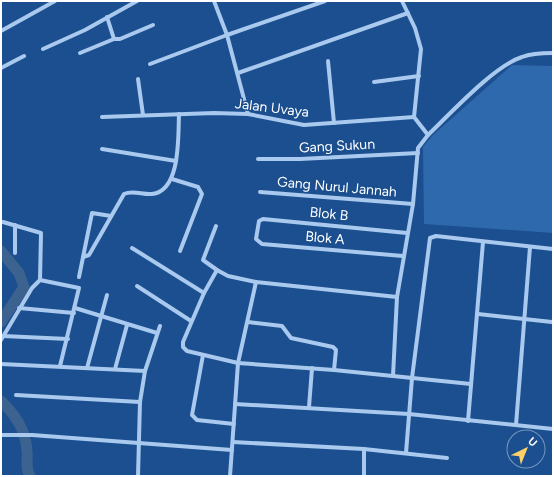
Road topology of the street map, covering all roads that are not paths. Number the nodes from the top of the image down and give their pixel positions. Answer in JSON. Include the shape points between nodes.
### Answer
{"nodes":[{"id":1,"x":55,"y":1,"type":"edge"},
{"id":2,"x":137,"y":1,"type":"edge"},
{"id":3,"x":214,"y":1,"type":"edge"},
{"id":4,"x":325,"y":1,"type":"edge"},
{"id":5,"x":402,"y":1,"type":"edge"},
{"id":6,"x":408,"y":13,"type":"junction"},
{"id":7,"x":107,"y":17,"type":"junction"},
{"id":8,"x":153,"y":25,"type":"dead end"},
{"id":9,"x":1,"y":31,"type":"edge"},
{"id":10,"x":227,"y":35,"type":"junction"},
{"id":11,"x":114,"y":40,"type":"junction"},
{"id":12,"x":43,"y":49,"type":"dead end"},
{"id":13,"x":80,"y":53,"type":"dead end"},
{"id":14,"x":553,"y":53,"type":"edge"},
{"id":15,"x":24,"y":56,"type":"dead end"},
{"id":16,"x":328,"y":61,"type":"dead end"},
{"id":17,"x":150,"y":64,"type":"dead end"},
{"id":18,"x":1,"y":68,"type":"edge"},
{"id":19,"x":238,"y":73,"type":"junction"},
{"id":20,"x":419,"y":76,"type":"junction"},
{"id":21,"x":138,"y":79,"type":"dead end"},
{"id":22,"x":374,"y":82,"type":"dead end"},
{"id":23,"x":179,"y":114,"type":"junction"},
{"id":24,"x":248,"y":114,"type":"junction"},
{"id":25,"x":143,"y":116,"type":"junction"},
{"id":26,"x":102,"y":117,"type":"dead end"},
{"id":27,"x":414,"y":117,"type":"junction"},
{"id":28,"x":334,"y":123,"type":"junction"},
{"id":29,"x":428,"y":135,"type":"junction"},
{"id":30,"x":102,"y":149,"type":"dead end"},
{"id":31,"x":418,"y":153,"type":"junction"},
{"id":32,"x":258,"y":159,"type":"dead end"},
{"id":33,"x":176,"y":160,"type":"junction"},
{"id":34,"x":172,"y":179,"type":"junction"},
{"id":35,"x":260,"y":192,"type":"dead end"},
{"id":36,"x":413,"y":204,"type":"junction"},
{"id":37,"x":111,"y":216,"type":"junction"},
{"id":38,"x":2,"y":222,"type":"dead end"},
{"id":39,"x":15,"y":225,"type":"junction"},
{"id":40,"x":216,"y":226,"type":"dead end"},
{"id":41,"x":257,"y":230,"type":"joint"},
{"id":42,"x":407,"y":234,"type":"junction"},
{"id":43,"x":484,"y":242,"type":"junction"},
{"id":44,"x":530,"y":247,"type":"junction"},
{"id":45,"x":132,"y":248,"type":"dead end"},
{"id":46,"x":553,"y":249,"type":"edge"},
{"id":47,"x":180,"y":251,"type":"dead end"},
{"id":48,"x":14,"y":253,"type":"dead end"},
{"id":49,"x":403,"y":256,"type":"junction"},
{"id":50,"x":83,"y":258,"type":"junction"},
{"id":51,"x":216,"y":270,"type":"junction"},
{"id":52,"x":79,"y":277,"type":"dead end"},
{"id":53,"x":40,"y":280,"type":"junction"},
{"id":54,"x":256,"y":282,"type":"junction"},
{"id":55,"x":137,"y":286,"type":"dead end"},
{"id":56,"x":204,"y":293,"type":"junction"},
{"id":57,"x":106,"y":295,"type":"dead end"},
{"id":58,"x":397,"y":297,"type":"junction"},
{"id":59,"x":19,"y":308,"type":"junction"},
{"id":60,"x":75,"y":308,"type":"junction"},
{"id":61,"x":74,"y":313,"type":"junction"},
{"id":62,"x":478,"y":314,"type":"junction"},
{"id":63,"x":100,"y":316,"type":"junction"},
{"id":64,"x":525,"y":319,"type":"junction"},
{"id":65,"x":191,"y":321,"type":"junction"},
{"id":66,"x":248,"y":322,"type":"junction"},
{"id":67,"x":552,"y":322,"type":"dead end"},
{"id":68,"x":127,"y":325,"type":"junction"},
{"id":69,"x":160,"y":326,"type":"dead end"},
{"id":70,"x":158,"y":333,"type":"junction"},
{"id":71,"x":2,"y":338,"type":"edge"},
{"id":72,"x":68,"y":339,"type":"junction"},
{"id":73,"x":203,"y":355,"type":"junction"},
{"id":74,"x":238,"y":363,"type":"junction"},
{"id":75,"x":1,"y":364,"type":"edge"},
{"id":76,"x":60,"y":366,"type":"junction"},
{"id":77,"x":88,"y":368,"type":"junction"},
{"id":78,"x":312,"y":368,"type":"junction"},
{"id":79,"x":116,"y":369,"type":"junction"},
{"id":80,"x":145,"y":370,"type":"junction"},
{"id":81,"x":334,"y":370,"type":"junction"},
{"id":82,"x":393,"y":376,"type":"junction"},
{"id":83,"x":412,"y":378,"type":"junction"},
{"id":84,"x":471,"y":384,"type":"junction"},
{"id":85,"x":16,"y":395,"type":"dead end"},
{"id":86,"x":140,"y":402,"type":"junction"},
{"id":87,"x":235,"y":404,"type":"junction"},
{"id":88,"x":310,"y":407,"type":"junction"},
{"id":89,"x":409,"y":414,"type":"junction"},
{"id":90,"x":468,"y":421,"type":"junction"},
{"id":91,"x":234,"y":424,"type":"junction"},
{"id":92,"x":516,"y":425,"type":"junction"},
{"id":93,"x":553,"y":429,"type":"edge"},
{"id":94,"x":1,"y":435,"type":"edge"},
{"id":95,"x":233,"y":442,"type":"junction"},
{"id":96,"x":139,"y":444,"type":"junction"},
{"id":97,"x":364,"y":449,"type":"junction"},
{"id":98,"x":232,"y":450,"type":"junction"},
{"id":99,"x":406,"y":454,"type":"junction"},
{"id":100,"x":447,"y":458,"type":"dead end"},
{"id":101,"x":138,"y":476,"type":"edge"},
{"id":102,"x":230,"y":476,"type":"edge"},
{"id":103,"x":364,"y":476,"type":"edge"}],
"edges":[{"from":1,"to":9,"type":"street"},
{"from":2,"to":7,"type":"street"},
{"from":3,"to":10,"type":"street"},
{"from":4,"to":10,"type":"street"},
{"from":5,"to":6,"type":"street"},
{"from":6,"to":19,"type":"street"},
{"from":6,"to":20,"type":"street","via":[[420,40]]},
{"from":7,"to":11,"type":"street"},
{"from":7,"to":12,"type":"street"},
{"from":8,"to":11,"type":"street"},
{"from":10,"to":17,"type":"street"},
{"from":10,"to":19,"type":"street"},
{"from":11,"to":13,"type":"street"},
{"from":14,"to":29,"type":"street","via":[[522,57],[505,65]]},
{"from":15,"to":18,"type":"street"},
{"from":16,"to":28,"type":"street"},
{"from":19,"to":24,"type":"street"},
{"from":20,"to":22,"type":"street"},
{"from":20,"to":27,"type":"street"},
{"from":21,"to":25,"type":"street"},
{"from":23,"to":24,"type":"street","name":"Jalan Uvaya"},
{"from":23,"to":25,"type":"street","name":"Jalan Uvaya"},
{"from":23,"to":33,"type":"street"},
{"from":24,"to":28,"type":"street","name":"Jalan Uvaya","via":[[293,124]]},
{"from":25,"to":26,"type":"street","name":"Jalan Uvaya"},
{"from":27,"to":28,"type":"street","name":"Jalan Uvaya"},
{"from":27,"to":29,"type":"street"},
{"from":29,"to":31,"type":"street","via":[[420,143]]},
{"from":30,"to":33,"type":"street"},
{"from":31,"to":32,"type":"street","name":"Gang Sukun"},
{"from":31,"to":36,"type":"street"},
{"from":33,"to":34,"type":"street"},
{"from":34,"to":37,"type":"street","via":[[167,187],[159,192],[124,194]]},
{"from":34,"to":47,"type":"street","via":[[198,187],[202,194]]},
{"from":35,"to":36,"type":"street","name":"Gang Nurul Jannah"},
{"from":36,"to":42,"type":"street"},
{"from":37,"to":50,"type":"street","via":[[89,255]]},
{"from":37,"to":50,"type":"street","via":[[92,213]]},
{"from":38,"to":39,"type":"street"},
{"from":39,"to":48,"type":"street"},
{"from":39,"to":53,"type":"street","via":[[41,233]]},
{"from":40,"to":51,"type":"street","via":[[203,260]]},
{"from":41,"to":42,"type":"street","name":"Blok B","via":[[260,220],[265,219]]},
{"from":41,"to":49,"type":"street","name":"Blok A","via":[[257,241],[262,244]]},
{"from":42,"to":49,"type":"street"},
{"from":43,"to":44,"type":"street"},
{"from":43,"to":62,"type":"street"},
{"from":43,"to":83,"type":"street","via":[[436,236],[428,241]]},
{"from":44,"to":46,"type":"street"},
{"from":44,"to":64,"type":"street"},
{"from":45,"to":56,"type":"street"},
{"from":49,"to":58,"type":"street"},
{"from":50,"to":52,"type":"street"},
{"from":51,"to":54,"type":"street","via":[[228,276]]},
{"from":51,"to":56,"type":"street"},
{"from":53,"to":59,"type":"street"},
{"from":53,"to":60,"type":"street","via":[[79,288]]},
{"from":54,"to":58,"type":"street"},
{"from":54,"to":66,"type":"street"},
{"from":55,"to":65,"type":"street"},
{"from":56,"to":65,"type":"street"},
{"from":57,"to":63,"type":"street"},
{"from":58,"to":82,"type":"street"},
{"from":59,"to":61,"type":"street"},
{"from":59,"to":71,"type":"street"},
{"from":60,"to":61,"type":"street"},
{"from":60,"to":63,"type":"street"},
{"from":61,"to":72,"type":"street"},
{"from":62,"to":64,"type":"street"},
{"from":62,"to":84,"type":"street"},
{"from":63,"to":68,"type":"street"},
{"from":63,"to":77,"type":"street"},
{"from":64,"to":67,"type":"street"},
{"from":64,"to":92,"type":"street"},
{"from":65,"to":73,"type":"street","via":[[183,347],[187,351]]},
{"from":66,"to":74,"type":"street"},
{"from":66,"to":81,"type":"street","via":[[282,326],[291,338],[332,347],[336,350]]},
{"from":68,"to":70,"type":"street"},
{"from":68,"to":79,"type":"street"},
{"from":69,"to":70,"type":"street"},
{"from":70,"to":80,"type":"street"},
{"from":71,"to":72,"type":"street"},
{"from":72,"to":76,"type":"street"},
{"from":73,"to":74,"type":"street"},
{"from":73,"to":91,"type":"street","via":[[193,418]]},
{"from":74,"to":78,"type":"street"},
{"from":74,"to":87,"type":"street"},
{"from":75,"to":76,"type":"street"},
{"from":76,"to":77,"type":"street"},
{"from":77,"to":79,"type":"street"},
{"from":78,"to":81,"type":"street"},
{"from":78,"to":88,"type":"street"},
{"from":79,"to":80,"type":"street"},
{"from":80,"to":86,"type":"street"},
{"from":81,"to":82,"type":"street"},
{"from":82,"to":83,"type":"street"},
{"from":83,"to":84,"type":"street"},
{"from":83,"to":89,"type":"street"},
{"from":84,"to":90,"type":"street"},
{"from":85,"to":86,"type":"street"},
{"from":86,"to":96,"type":"street"},
{"from":87,"to":88,"type":"street"},
{"from":87,"to":91,"type":"street"},
{"from":88,"to":89,"type":"street"},
{"from":89,"to":90,"type":"street"},
{"from":89,"to":99,"type":"street"},
{"from":90,"to":92,"type":"street"},
{"from":91,"to":95,"type":"street"},
{"from":92,"to":93,"type":"street"},
{"from":94,"to":96,"type":"street","via":[[32,435]]},
{"from":95,"to":97,"type":"street"},
{"from":95,"to":98,"type":"street"},
{"from":96,"to":98,"type":"street"},
{"from":96,"to":101,"type":"street"},
{"from":97,"to":99,"type":"street"},
{"from":97,"to":103,"type":"street"},
{"from":98,"to":102,"type":"street"},
{"from":99,"to":100,"type":"street"}]}
